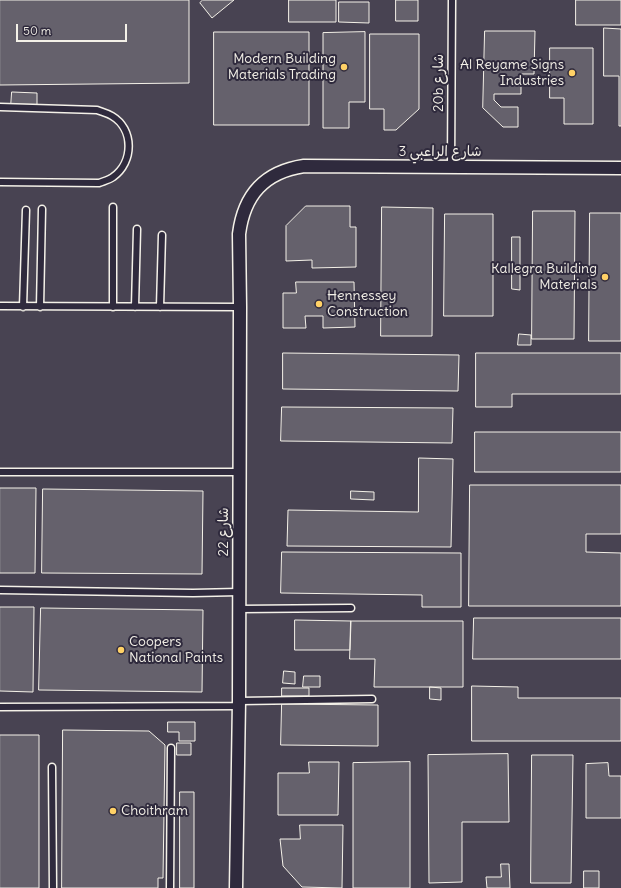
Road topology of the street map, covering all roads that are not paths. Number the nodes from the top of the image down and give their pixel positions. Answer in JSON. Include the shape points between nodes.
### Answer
{"nodes":[{"id":1,"x":452,"y":0,"type":"edge"},
{"id":2,"x":0,"y":107,"type":"edge"},
{"id":3,"x":451,"y":167,"type":"junction"},
{"id":4,"x":621,"y":168,"type":"edge"},
{"id":5,"x":0,"y":182,"type":"edge"},
{"id":6,"x":262,"y":183,"type":"joint"},
{"id":7,"x":113,"y":207,"type":"dead end"},
{"id":8,"x":42,"y":209,"type":"dead end"},
{"id":9,"x":26,"y":210,"type":"dead end"},
{"id":10,"x":137,"y":228,"type":"dead end"},
{"id":11,"x":162,"y":235,"type":"dead end"},
{"id":12,"x":0,"y":306,"type":"edge"},
{"id":13,"x":23,"y":307,"type":"junction"},
{"id":14,"x":40,"y":307,"type":"junction"},
{"id":15,"x":113,"y":307,"type":"junction"},
{"id":16,"x":135,"y":307,"type":"junction"},
{"id":17,"x":160,"y":307,"type":"junction"},
{"id":18,"x":240,"y":307,"type":"junction"},
{"id":19,"x":0,"y":472,"type":"edge"},
{"id":20,"x":240,"y":472,"type":"junction"},
{"id":21,"x":0,"y":590,"type":"edge"},
{"id":22,"x":239,"y":592,"type":"junction"},
{"id":23,"x":239,"y":608,"type":"junction"},
{"id":24,"x":351,"y":608,"type":"dead end"},
{"id":25,"x":372,"y":699,"type":"dead end"},
{"id":26,"x":239,"y":704,"type":"junction"},
{"id":27,"x":0,"y":707,"type":"edge"},
{"id":28,"x":171,"y":748,"type":"dead end"},
{"id":29,"x":52,"y":767,"type":"dead end"},
{"id":30,"x":53,"y":888,"type":"edge"},
{"id":31,"x":170,"y":888,"type":"edge"},
{"id":32,"x":236,"y":888,"type":"edge"}],
"edges":[{"from":1,"to":3,"type":"lane","name":"20b شارع"},
{"from":2,"to":5,"type":"lane","via":[[101,111],[118,121],[124,128],[129,143],[127,158],[119,172],[99,183]]},
{"from":3,"to":4,"type":"street","name":"شارع الراعبي 3"},
{"from":3,"to":6,"type":"street","name":"شارع الراعبي 3","via":[[304,166],[282,171]]},
{"from":6,"to":18,"type":"street","name":"شارع 22","via":[[248,201],[240,223]]},
{"from":7,"to":15,"type":"lane"},
{"from":8,"to":14,"type":"lane"},
{"from":9,"to":13,"type":"lane"},
{"from":10,"to":16,"type":"lane"},
{"from":11,"to":17,"type":"lane"},
{"from":12,"to":13,"type":"lane"},
{"from":13,"to":14,"type":"lane"},
{"from":14,"to":15,"type":"lane"},
{"from":15,"to":16,"type":"lane"},
{"from":16,"to":17,"type":"lane"},
{"from":17,"to":18,"type":"lane"},
{"from":18,"to":20,"type":"street","name":"شارع 22"},
{"from":19,"to":20,"type":"lane"},
{"from":20,"to":22,"type":"street","name":"شارع 22"},
{"from":21,"to":22,"type":"lane"},
{"from":22,"to":23,"type":"street","name":"شارع 22"},
{"from":23,"to":24,"type":"lane"},
{"from":23,"to":26,"type":"street","name":"شارع 22"},
{"from":25,"to":26,"type":"lane"},
{"from":26,"to":27,"type":"lane"},
{"from":26,"to":32,"type":"street","name":"شارع 22"},
{"from":28,"to":31,"type":"lane"},
{"from":29,"to":30,"type":"lane"}]}
